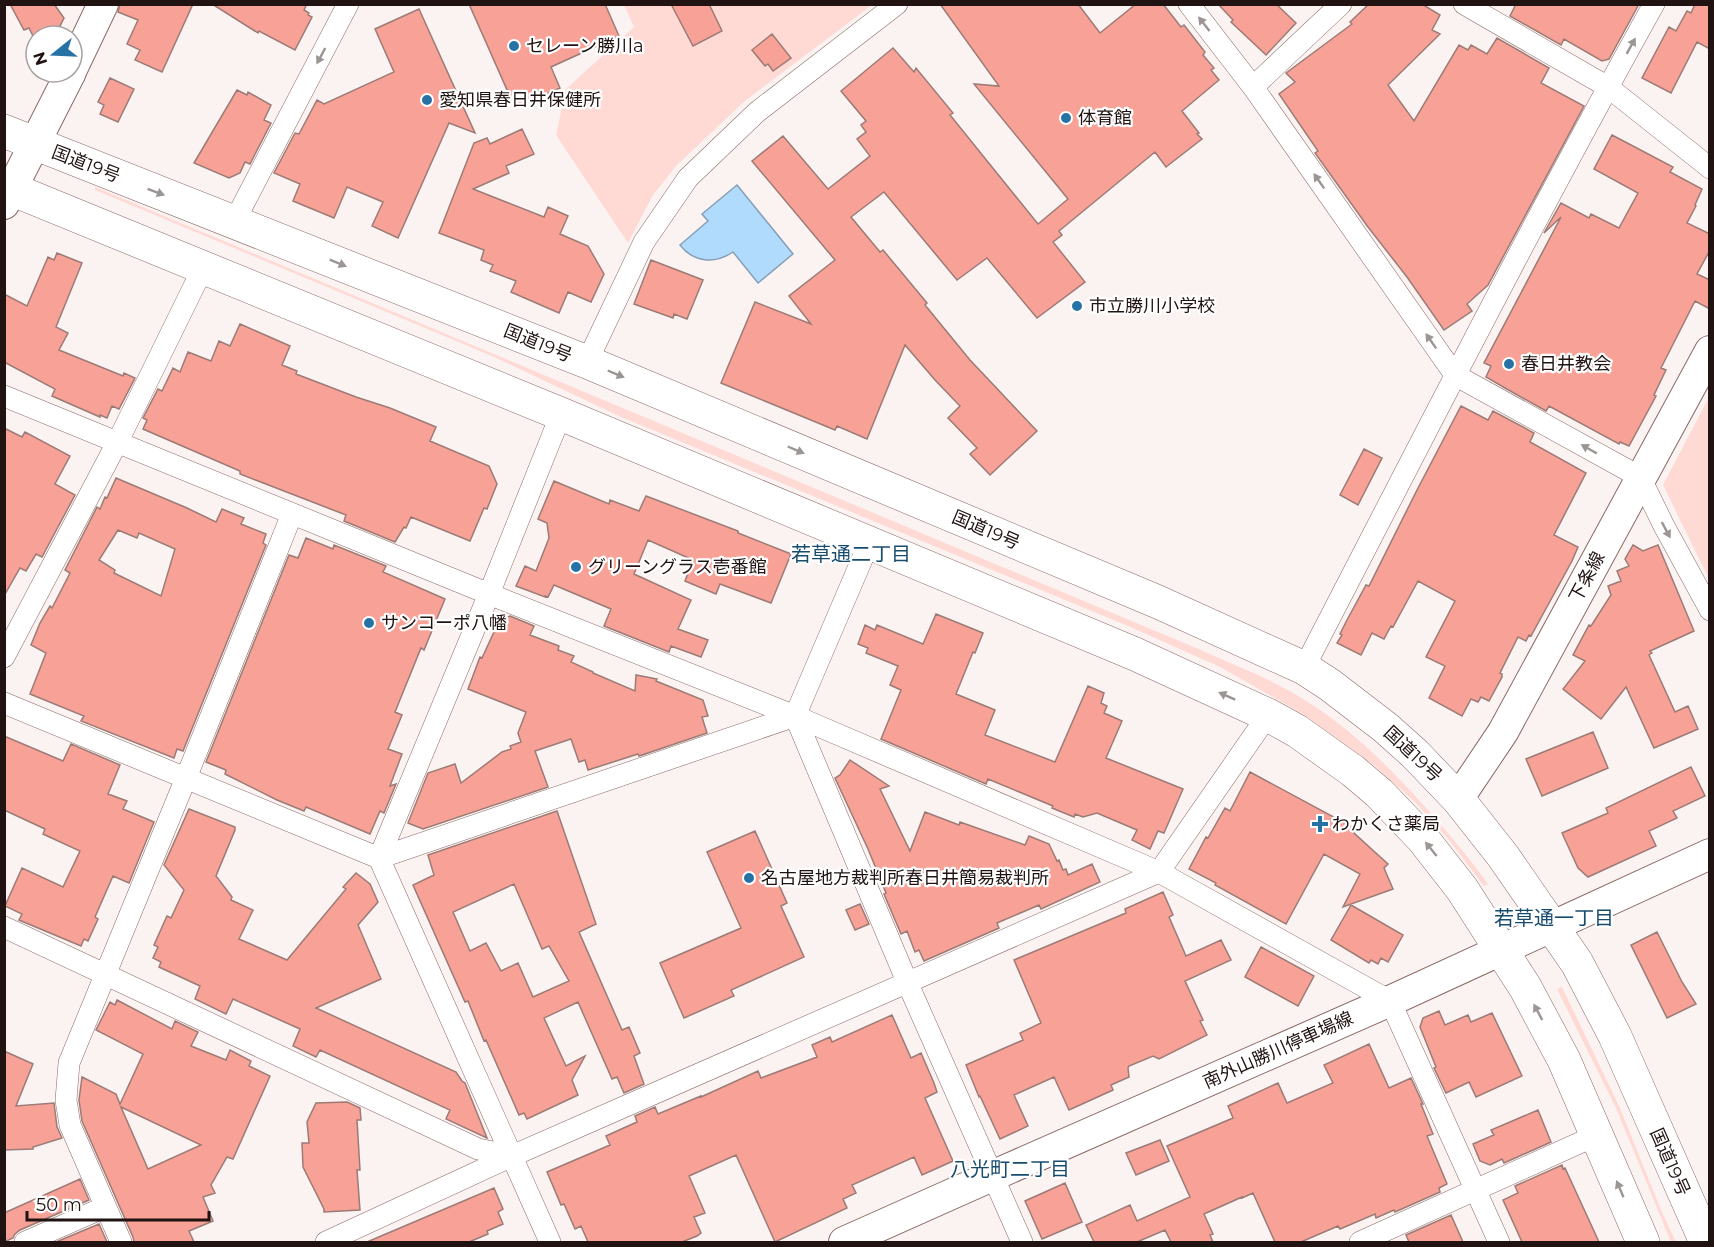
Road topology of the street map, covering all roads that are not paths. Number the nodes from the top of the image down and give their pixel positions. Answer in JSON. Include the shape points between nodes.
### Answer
{"nodes":[{"id":1,"x":103,"y":4,"type":"edge"},
{"id":2,"x":348,"y":4,"type":"edge"},
{"id":3,"x":897,"y":4,"type":"edge"},
{"id":4,"x":1189,"y":4,"type":"edge"},
{"id":5,"x":1341,"y":4,"type":"edge"},
{"id":6,"x":1464,"y":4,"type":"edge"},
{"id":7,"x":1654,"y":4,"type":"edge"},
{"id":8,"x":84,"y":44,"type":"edge"},
{"id":9,"x":65,"y":84,"type":"edge"},
{"id":10,"x":1253,"y":87,"type":"junction"},
{"id":11,"x":1608,"y":87,"type":"junction"},
{"id":12,"x":4,"y":131,"type":"edge"},
{"id":13,"x":35,"y":145,"type":"junction"},
{"id":14,"x":1710,"y":168,"type":"edge"},
{"id":15,"x":7,"y":193,"type":"edge"},
{"id":16,"x":234,"y":222,"type":"junction"},
{"id":17,"x":204,"y":268,"type":"junction"},
{"id":18,"x":1710,"y":351,"type":"edge"},
{"id":19,"x":587,"y":362,"type":"junction"},
{"id":20,"x":1455,"y":375,"type":"junction"},
{"id":21,"x":4,"y":396,"type":"edge"},
{"id":22,"x":561,"y":414,"type":"junction"},
{"id":23,"x":118,"y":441,"type":"junction"},
{"id":24,"x":1640,"y":477,"type":"junction"},
{"id":25,"x":292,"y":514,"type":"junction"},
{"id":26,"x":869,"y":543,"type":"junction"},
{"id":27,"x":489,"y":594,"type":"junction"},
{"id":28,"x":1710,"y":610,"type":"edge"},
{"id":29,"x":4,"y":657,"type":"edge"},
{"id":30,"x":1304,"y":668,"type":"junction"},
{"id":31,"x":4,"y":703,"type":"edge"},
{"id":32,"x":1269,"y":715,"type":"junction"},
{"id":33,"x":795,"y":716,"type":"junction"},
{"id":34,"x":186,"y":778,"type":"junction"},
{"id":35,"x":1458,"y":799,"type":"junction"},
{"id":36,"x":1710,"y":854,"type":"edge"},
{"id":37,"x":379,"y":858,"type":"junction"},
{"id":38,"x":1159,"y":872,"type":"junction"},
{"id":39,"x":1551,"y":926,"type":"junction"},
{"id":40,"x":4,"y":927,"type":"edge"},
{"id":41,"x":1501,"y":950,"type":"junction"},
{"id":42,"x":106,"y":976,"type":"junction"},
{"id":43,"x":908,"y":984,"type":"junction"},
{"id":44,"x":1389,"y":1001,"type":"junction"},
{"id":45,"x":1597,"y":1135,"type":"junction"},
{"id":46,"x":512,"y":1156,"type":"junction"},
{"id":47,"x":992,"y":1176,"type":"junction"},
{"id":48,"x":1476,"y":1191,"type":"junction"},
{"id":49,"x":105,"y":1207,"type":"junction"},
{"id":50,"x":25,"y":1242,"type":"edge"},
{"id":51,"x":121,"y":1242,"type":"edge"},
{"id":52,"x":326,"y":1242,"type":"edge"},
{"id":53,"x":550,"y":1242,"type":"edge"},
{"id":54,"x":844,"y":1242,"type":"edge"},
{"id":55,"x":1022,"y":1242,"type":"edge"},
{"id":56,"x":1360,"y":1242,"type":"edge"},
{"id":57,"x":1499,"y":1242,"type":"edge"},
{"id":58,"x":1643,"y":1242,"type":"edge"},
{"id":59,"x":1706,"y":1242,"type":"edge"}],
"edges":[{"from":1,"to":8,"type":"main road"},
{"from":2,"to":16,"type":"street","one_way":true},
{"from":3,"to":19,"type":"street","via":[[757,112],[688,178],[644,242]]},
{"from":10,"to":4,"type":"street","one_way":true},
{"from":5,"to":10,"type":"street"},
{"from":6,"to":11,"type":"street"},
{"from":11,"to":7,"type":"street","one_way":true},
{"from":9,"to":13,"type":"main road"},
{"from":20,"to":10,"type":"street","one_way":true},
{"from":11,"to":14,"type":"street"},
{"from":11,"to":20,"type":"street"},
{"from":12,"to":13,"type":"highway","name":"国道19号"},
{"from":13,"to":15,"type":"main road"},
{"from":13,"to":16,"type":"highway","name":"国道19号","one_way":true},
{"from":15,"to":17,"type":"highway"},
{"from":16,"to":19,"type":"highway","name":"国道19号","one_way":true},
{"from":17,"to":22,"type":"highway"},
{"from":17,"to":23,"type":"street"},
{"from":18,"to":24,"type":"main road","name":"下条線"},
{"from":19,"to":30,"type":"highway","name":"国道19号","one_way":true},
{"from":24,"to":20,"type":"street","one_way":true},
{"from":20,"to":30,"type":"street"},
{"from":21,"to":23,"type":"street"},
{"from":22,"to":26,"type":"highway"},
{"from":22,"to":27,"type":"street"},
{"from":23,"to":25,"type":"street"},
{"from":23,"to":29,"type":"street"},
{"from":24,"to":28,"type":"street","one_way":true},
{"from":24,"to":35,"type":"main road","name":"下条線","via":[[1503,732]]},
{"from":25,"to":27,"type":"street"},
{"from":25,"to":34,"type":"street"},
{"from":32,"to":26,"type":"highway","one_way":true,"via":[[1135,654]]},
{"from":26,"to":33,"type":"street"},
{"from":27,"to":33,"type":"street"},
{"from":27,"to":37,"type":"street"},
{"from":30,"to":35,"type":"highway","name":"国道19号","via":[[1386,728]]},
{"from":31,"to":34,"type":"street"},
{"from":32,"to":38,"type":"street"},
{"from":41,"to":32,"type":"highway","one_way":true,"via":[[1462,889],[1402,816],[1353,771]]},
{"from":33,"to":37,"type":"street"},
{"from":33,"to":38,"type":"street"},
{"from":33,"to":43,"type":"street"},
{"from":34,"to":37,"type":"street"},
{"from":34,"to":42,"type":"street"},
{"from":35,"to":39,"type":"highway","name":"国道19号"},
{"from":36,"to":39,"type":"main road","name":"南外山勝川停車場線"},
{"from":37,"to":46,"type":"street"},
{"from":38,"to":43,"type":"street"},
{"from":38,"to":44,"type":"street"},
{"from":39,"to":41,"type":"main road","name":"南外山勝川停車場線"},
{"from":39,"to":59,"type":"highway","name":"国道19号","via":[[1577,963],[1615,1036]]},
{"from":40,"to":42,"type":"street"},
{"from":41,"to":44,"type":"main road","name":"南外山勝川停車場線"},
{"from":45,"to":41,"type":"highway","one_way":true,"via":[[1564,1060]]},
{"from":42,"to":46,"type":"street","via":[[478,1149]]},
{"from":42,"to":49,"type":"street","via":[[69,1064],[66,1100],[70,1125]]},
{"from":43,"to":46,"type":"street"},
{"from":43,"to":47,"type":"street"},
{"from":44,"to":47,"type":"main road","name":"南外山勝川停車場線"},
{"from":44,"to":48,"type":"street"},
{"from":45,"to":48,"type":"street"},
{"from":58,"to":45,"type":"highway","one_way":true},
{"from":46,"to":52,"type":"street"},
{"from":46,"to":53,"type":"street"},
{"from":47,"to":54,"type":"main road","name":"南外山勝川停車場線"},
{"from":47,"to":55,"type":"street"},
{"from":48,"to":56,"type":"street"},
{"from":48,"to":57,"type":"street"},
{"from":49,"to":50,"type":"street"},
{"from":49,"to":51,"type":"street"}]}
